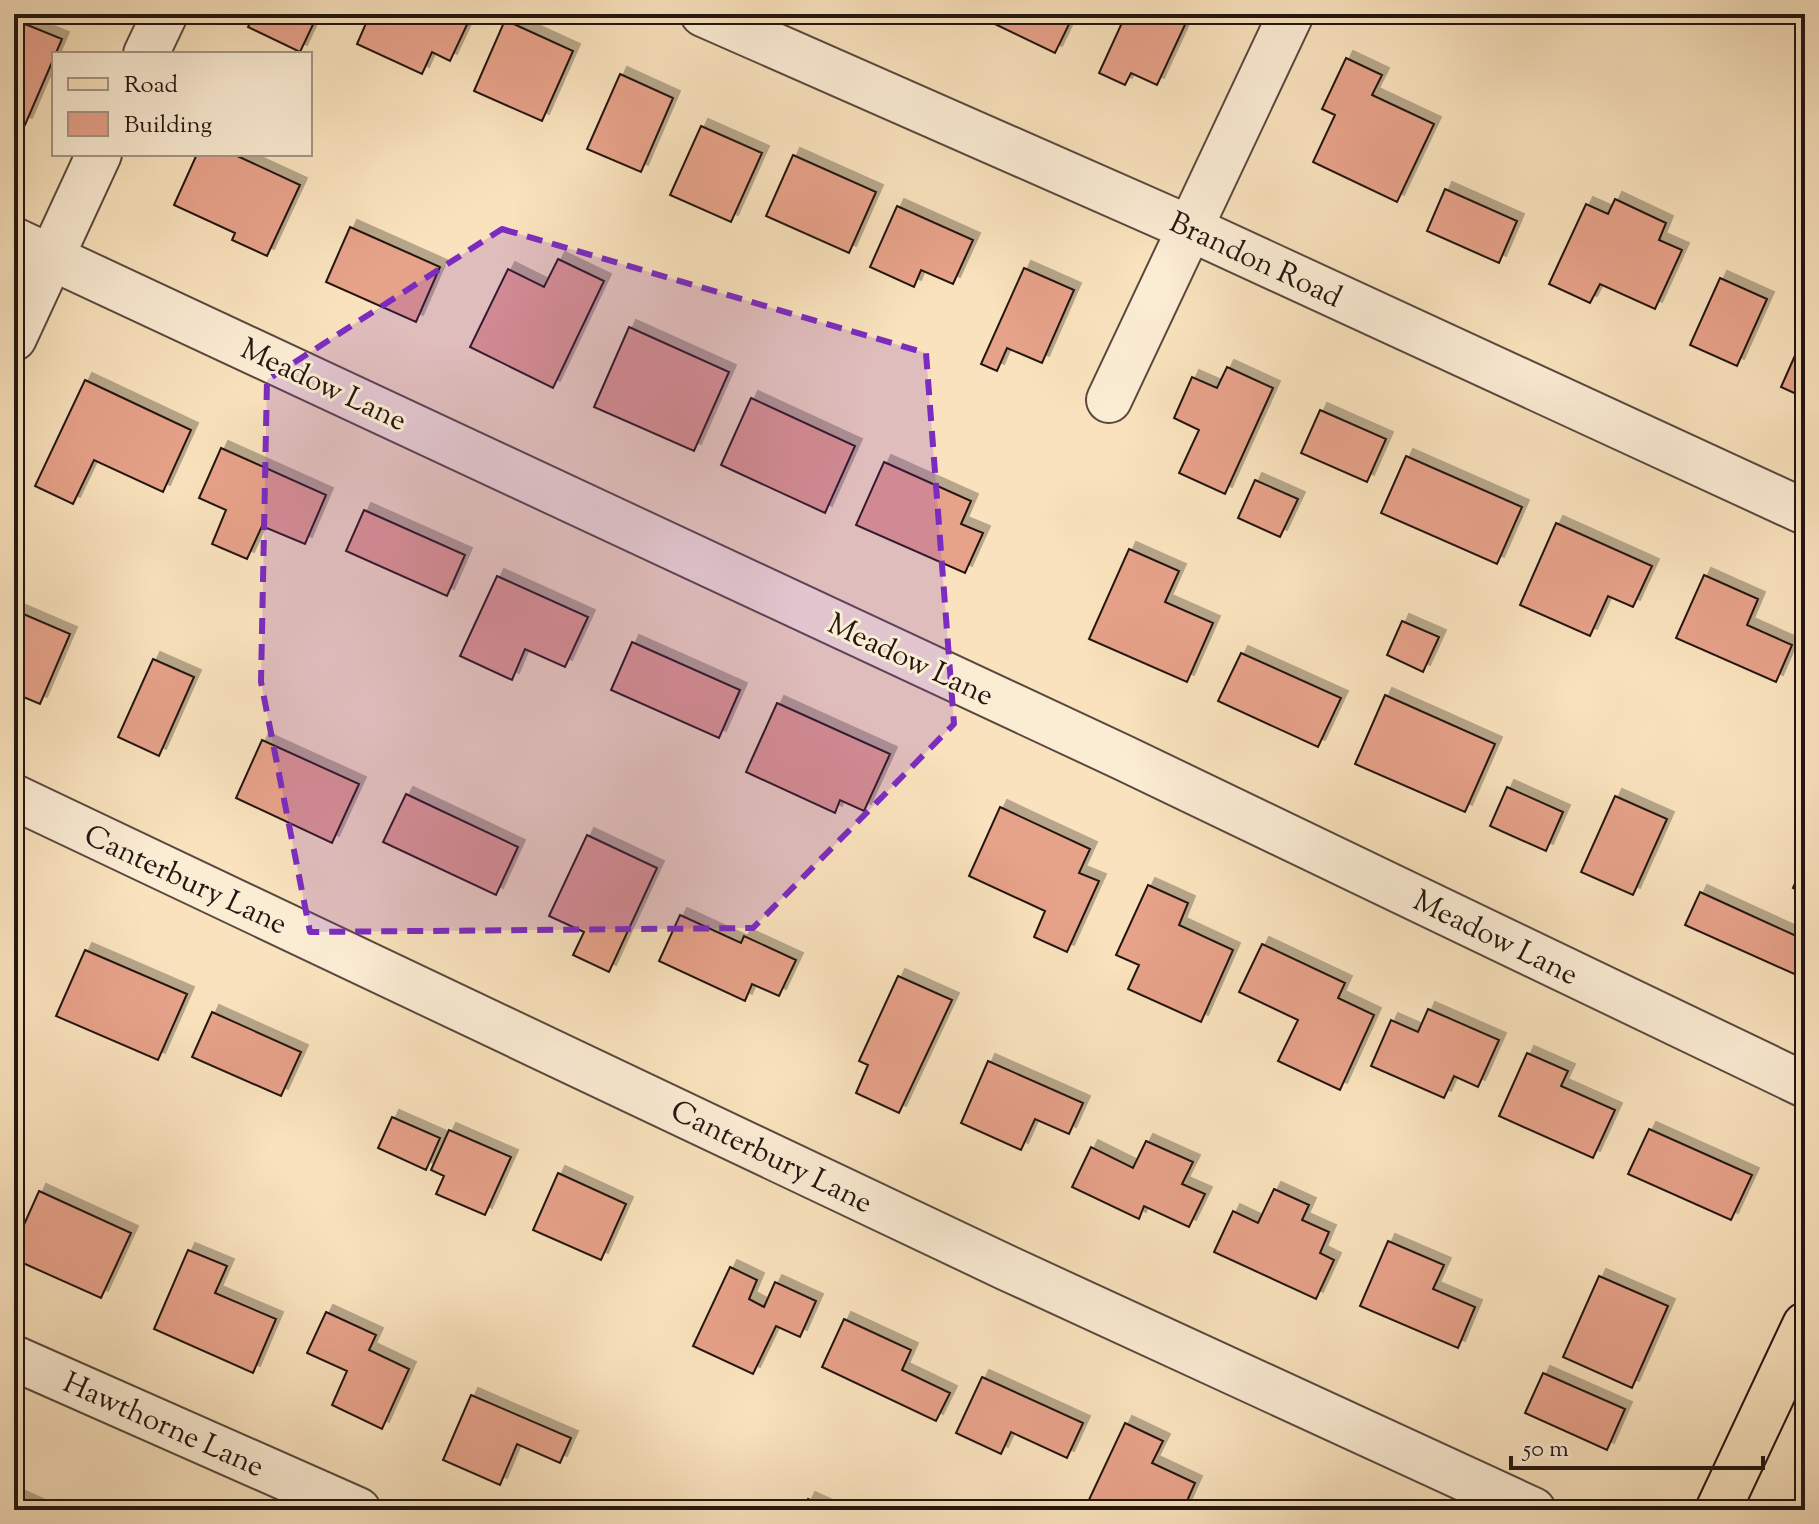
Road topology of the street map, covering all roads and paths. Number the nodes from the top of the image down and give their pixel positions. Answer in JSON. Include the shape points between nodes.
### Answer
{"nodes":[{"id":1,"x":165,"y":14,"type":"edge"},
{"id":2,"x":703,"y":14,"type":"edge"},
{"id":3,"x":1291,"y":14,"type":"edge"},
{"id":4,"x":147,"y":52,"type":"edge"},
{"id":5,"x":98,"y":156,"type":"edge"},
{"id":6,"x":1189,"y":228,"type":"junction"},
{"id":7,"x":32,"y":248,"type":"edge"},
{"id":8,"x":14,"y":338,"type":"edge"},
{"id":9,"x":1109,"y":400,"type":"dead end"},
{"id":10,"x":1805,"y":512,"type":"edge"},
{"id":11,"x":14,"y":797,"type":"edge"},
{"id":12,"x":1805,"y":1085,"type":"edge"},
{"id":13,"x":1805,"y":1325,"type":"edge"},
{"id":14,"x":14,"y":1358,"type":"edge"},
{"id":15,"x":358,"y":1510,"type":"edge"},
{"id":16,"x":1533,"y":1510,"type":"edge"},
{"id":17,"x":1718,"y":1510,"type":"edge"}],
"edges":[{"from":1,"to":4,"type":"street"},
{"from":2,"to":6,"type":"street","name":"Brandon Road"},
{"from":3,"to":6,"type":"street"},
{"from":5,"to":7,"type":"street"},
{"from":6,"to":9,"type":"street"},
{"from":6,"to":10,"type":"street","name":"Brandon Road"},
{"from":7,"to":8,"type":"street"},
{"from":7,"to":12,"type":"street","name":"Meadow Lane","via":[[1124,758]]},
{"from":11,"to":16,"type":"street","name":"Canterbury Lane","via":[[993,1262]]},
{"from":13,"to":17,"type":"main road"},
{"from":14,"to":15,"type":"street","name":"Hawthorne Lane"}]}
